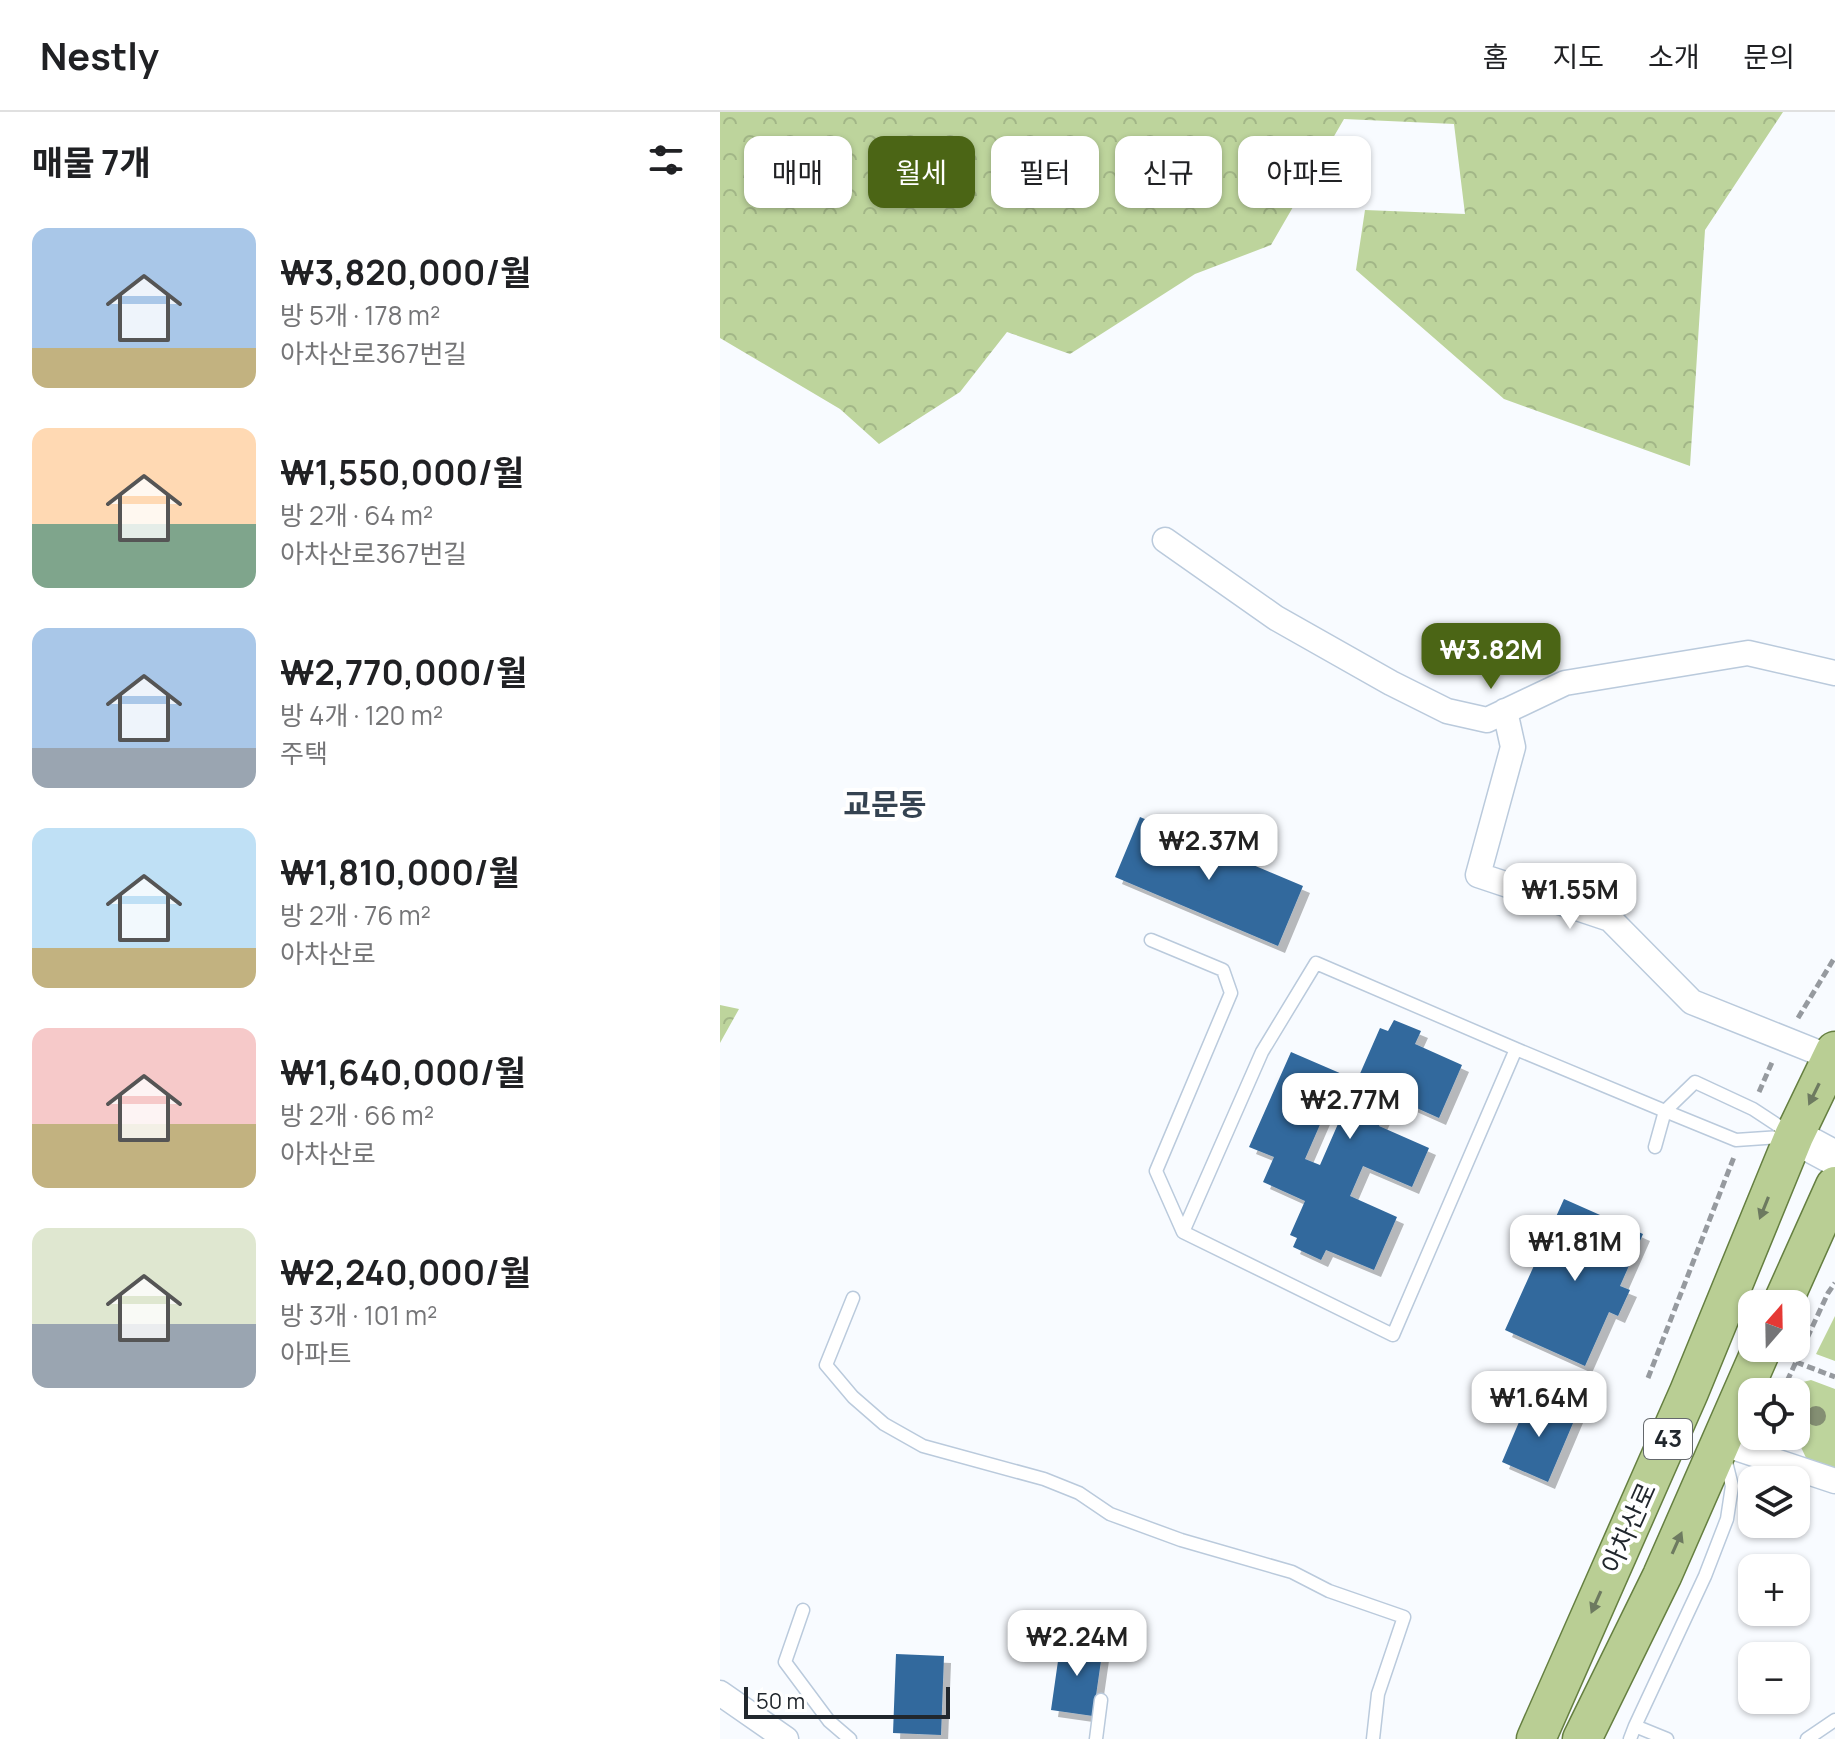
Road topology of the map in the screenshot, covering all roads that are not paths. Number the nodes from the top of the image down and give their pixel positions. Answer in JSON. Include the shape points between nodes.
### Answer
{"nodes":[{"id":1,"x":1165,"y":540,"type":"dead end"},
{"id":2,"x":1835,"y":673,"type":"edge"},
{"id":3,"x":1505,"y":711,"type":"junction"},
{"id":4,"x":1151,"y":940,"type":"dead end"},
{"id":5,"x":1516,"y":1049,"type":"junction"},
{"id":6,"x":1833,"y":1055,"type":"edge"},
{"id":7,"x":1665,"y":1111,"type":"junction"},
{"id":8,"x":1835,"y":1131,"type":"edge"},
{"id":9,"x":1794,"y":1136,"type":"junction"},
{"id":10,"x":1655,"y":1147,"type":"dead end"},
{"id":11,"x":1835,"y":1158,"type":"edge"},
{"id":12,"x":1835,"y":1186,"type":"edge"},
{"id":13,"x":1183,"y":1232,"type":"junction"},
{"id":14,"x":1835,"y":1256,"type":"edge"},
{"id":15,"x":1788,"y":1290,"type":"edge"},
{"id":16,"x":1810,"y":1293,"type":"edge"},
{"id":17,"x":853,"y":1298,"type":"dead end"},
{"id":18,"x":1767,"y":1362,"type":"edge"},
{"id":19,"x":1721,"y":1443,"type":"junction"},
{"id":20,"x":1835,"y":1481,"type":"edge"},
{"id":21,"x":803,"y":1610,"type":"dead end"},
{"id":22,"x":720,"y":1693,"type":"edge"},
{"id":23,"x":1101,"y":1700,"type":"dead end"},
{"id":24,"x":1835,"y":1720,"type":"edge"},
{"id":25,"x":1635,"y":1726,"type":"junction"},
{"id":26,"x":786,"y":1739,"type":"edge"},
{"id":27,"x":850,"y":1739,"type":"edge"},
{"id":28,"x":1096,"y":1739,"type":"edge"},
{"id":29,"x":1373,"y":1739,"type":"edge"},
{"id":30,"x":1536,"y":1739,"type":"edge"},
{"id":31,"x":1582,"y":1739,"type":"edge"},
{"id":32,"x":1630,"y":1739,"type":"edge"},
{"id":33,"x":1667,"y":1739,"type":"edge"},
{"id":34,"x":1807,"y":1739,"type":"edge"}],
"edges":[{"from":1,"to":3,"type":"street","via":[[1276,618],[1391,683],[1447,711],[1487,720]]},
{"from":2,"to":3,"type":"street","via":[[1748,653],[1565,683]]},
{"from":3,"to":6,"type":"street","via":[[1513,747],[1478,875],[1610,919],[1692,1002]]},
{"from":4,"to":13,"type":"lane","via":[[1223,970],[1231,993],[1156,1171]]},
{"from":5,"to":7,"type":"lane"},
{"from":5,"to":13,"type":"lane","via":[[1316,963],[1262,1052]]},
{"from":5,"to":13,"type":"lane","via":[[1393,1335]]},
{"from":6,"to":9,"type":"main road","name":"아차산로","number":"43","one_way":true},
{"from":7,"to":9,"type":"lane","via":[[1741,1140]]},
{"from":7,"to":9,"type":"lane","via":[[1695,1082],[1753,1109]]},
{"from":7,"to":10,"type":"lane"},
{"from":8,"to":9,"type":"street"},
{"from":9,"to":11,"type":"street"},
{"from":9,"to":30,"type":"main road","name":"아차산로","number":"43","one_way":true,"via":[[1689,1392]]},
{"from":12,"to":15,"type":"main road"},
{"from":14,"to":16,"type":"main road"},
{"from":17,"to":29,"type":"lane","via":[[826,1365],[884,1424],[923,1446],[1044,1479],[1079,1493],[1110,1514],[1292,1572],[1404,1617],[1378,1694]]},
{"from":18,"to":19,"type":"main road","name":"아차산로","number":"43"},
{"from":19,"to":20,"type":"street"},
{"from":19,"to":25,"type":"lane","via":[[1732,1486],[1727,1519]]},
{"from":31,"to":19,"type":"main road","name":"아차산로","number":"43","one_way":true},
{"from":21,"to":27,"type":"lane","via":[[785,1662],[829,1721]]},
{"from":22,"to":26,"type":"street"},
{"from":23,"to":28,"type":"lane"},
{"from":24,"to":34,"type":"lane"},
{"from":25,"to":32,"type":"lane"},
{"from":25,"to":33,"type":"lane"}]}
